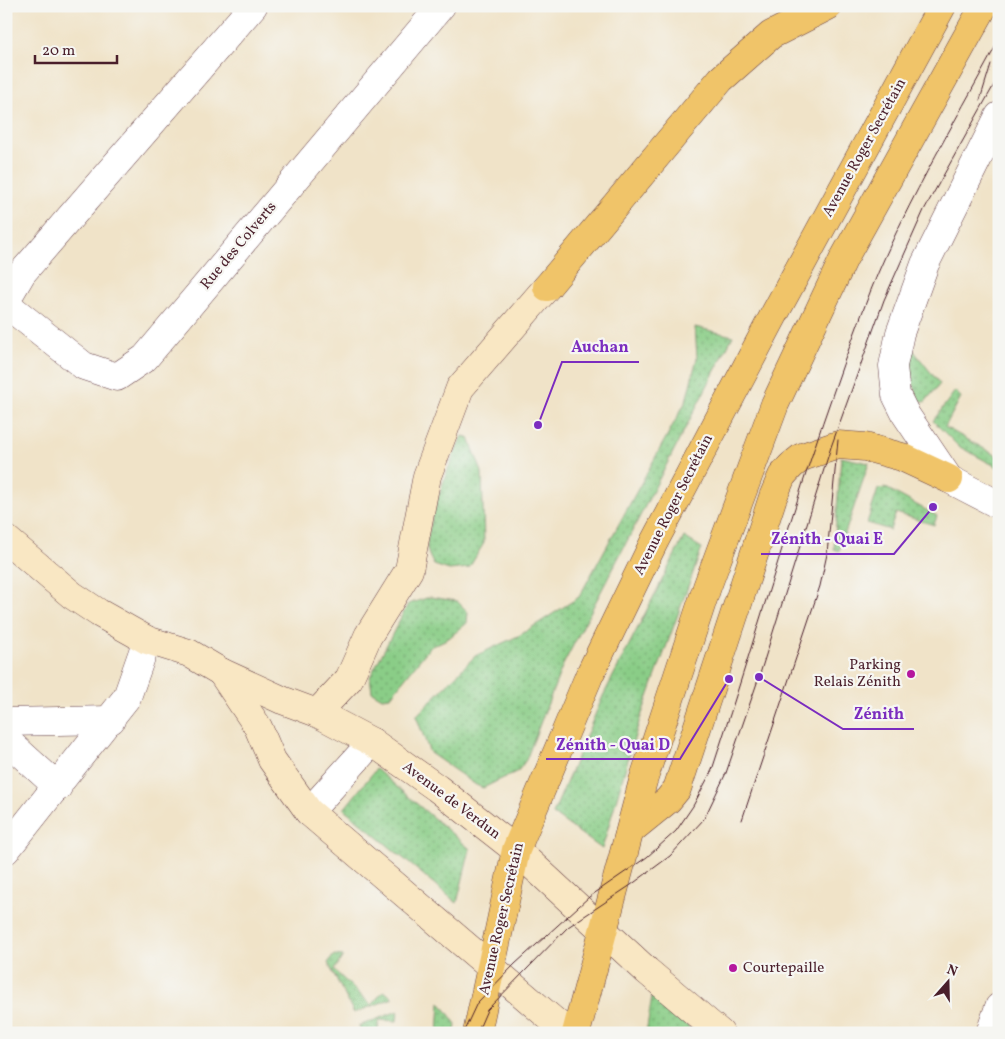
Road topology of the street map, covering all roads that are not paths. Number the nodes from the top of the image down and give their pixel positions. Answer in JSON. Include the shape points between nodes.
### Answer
{"nodes":[{"id":1,"x":253,"y":6,"type":"edge"},
{"id":2,"x":441,"y":6,"type":"edge"},
{"id":3,"x":828,"y":6,"type":"edge"},
{"id":4,"x":942,"y":6,"type":"edge"},
{"id":5,"x":984,"y":6,"type":"edge"},
{"id":6,"x":999,"y":116,"type":"edge"},
{"id":7,"x":547,"y":287,"type":"joint"},
{"id":8,"x":6,"y":300,"type":"edge"},
{"id":9,"x":6,"y":304,"type":"edge"},
{"id":10,"x":948,"y":479,"type":"junction"},
{"id":11,"x":999,"y":505,"type":"edge"},
{"id":12,"x":6,"y":539,"type":"edge"},
{"id":13,"x":147,"y":640,"type":"junction"},
{"id":14,"x":221,"y":672,"type":"junction"},
{"id":15,"x":317,"y":713,"type":"junction"},
{"id":16,"x":111,"y":720,"type":"junction"},
{"id":17,"x":6,"y":722,"type":"edge"},
{"id":18,"x":6,"y":740,"type":"edge"},
{"id":19,"x":372,"y":742,"type":"junction"},
{"id":20,"x":58,"y":787,"type":"junction"},
{"id":21,"x":309,"y":812,"type":"junction"},
{"id":22,"x":631,"y":830,"type":"junction"},
{"id":23,"x":6,"y":850,"type":"edge"},
{"id":24,"x":516,"y":850,"type":"junction"},
{"id":25,"x":604,"y":932,"type":"junction"},
{"id":26,"x":491,"y":968,"type":"junction"},
{"id":27,"x":999,"y":1007,"type":"edge"},
{"id":28,"x":477,"y":1033,"type":"edge"},
{"id":29,"x":568,"y":1033,"type":"edge"},
{"id":30,"x":576,"y":1033,"type":"edge"},
{"id":31,"x":720,"y":1033,"type":"edge"},
{"id":32,"x":990,"y":1033,"type":"edge"}],
"edges":[{"from":1,"to":8,"type":"street","via":[[22,273]]},
{"from":2,"to":9,"type":"street","name":"Rue des Colverts","via":[[145,358],[117,377],[84,366]]},
{"from":3,"to":7,"type":"main road","via":[[771,34],[721,79]]},
{"from":4,"to":24,"type":"main road","name":"Avenue Roger Secrétain","via":[[654,542],[589,676]]},
{"from":5,"to":22,"type":"main road","via":[[844,258],[776,404],[707,587],[643,781]]},
{"from":6,"to":10,"type":"street","via":[[925,264],[900,333],[893,366],[896,395],[906,416]]},
{"from":7,"to":15,"type":"street","via":[[460,388],[428,476],[408,570],[368,636],[349,679]]},
{"from":10,"to":11,"type":"street"},
{"from":10,"to":22,"type":"main road","via":[[902,458],[851,444],[802,457],[791,466],[782,476],[773,497],[677,789]]},
{"from":12,"to":13,"type":"street","name":"Avenue de Verdun","via":[[86,604]]},
{"from":13,"to":14,"type":"street","name":"Avenue de Verdun","via":[[189,653]]},
{"from":13,"to":16,"type":"street","via":[[126,697]]},
{"from":14,"to":15,"type":"street","name":"Avenue de Verdun"},
{"from":14,"to":21,"type":"street","name":"Avenue de Verdun","via":[[258,727],[272,760]]},
{"from":15,"to":19,"type":"street","name":"Avenue de Verdun"},
{"from":16,"to":17,"type":"street"},
{"from":16,"to":20,"type":"street"},
{"from":18,"to":20,"type":"street"},
{"from":19,"to":21,"type":"street"},
{"from":19,"to":24,"type":"street","name":"Avenue de Verdun"},
{"from":20,"to":23,"type":"street"},
{"from":21,"to":26,"type":"street","name":"Avenue de Verdun"},
{"from":22,"to":25,"type":"main road"},
{"from":24,"to":25,"type":"street","name":"Avenue de Verdun"},
{"from":24,"to":26,"type":"main road","name":"Avenue Roger Secrétain"},
{"from":25,"to":30,"type":"main road"},
{"from":25,"to":31,"type":"street","name":"Avenue de Verdun"},
{"from":26,"to":28,"type":"main road","name":"Avenue Roger Secrétain"},
{"from":26,"to":29,"type":"street","name":"Avenue de Verdun"},
{"from":27,"to":32,"type":"street"}]}
